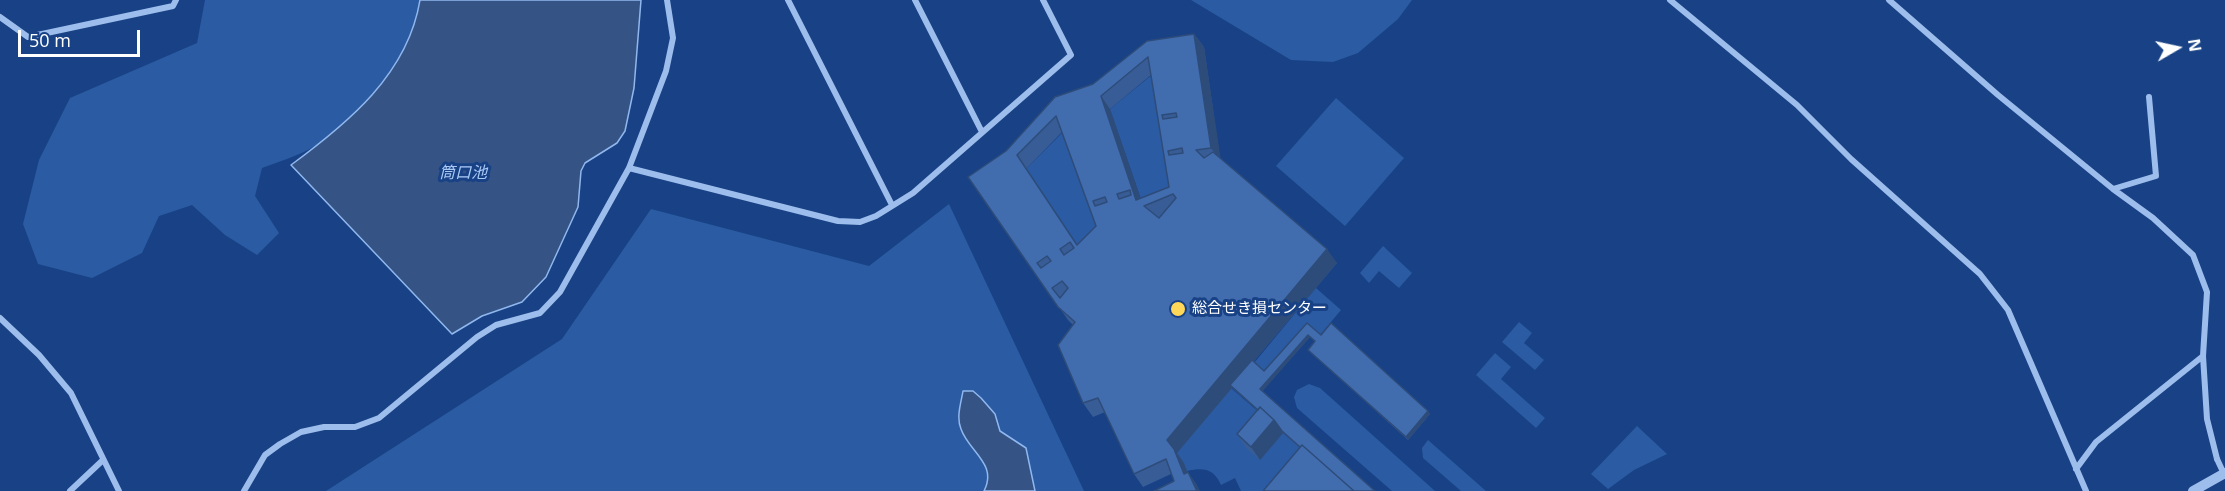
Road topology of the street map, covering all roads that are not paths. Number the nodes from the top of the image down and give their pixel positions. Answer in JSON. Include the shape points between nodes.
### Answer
{"nodes":[{"id":1,"x":176,"y":0,"type":"edge"},
{"id":2,"x":667,"y":0,"type":"edge"},
{"id":3,"x":788,"y":0,"type":"edge"},
{"id":4,"x":915,"y":0,"type":"edge"},
{"id":5,"x":1043,"y":0,"type":"edge"},
{"id":6,"x":1670,"y":0,"type":"edge"},
{"id":7,"x":1889,"y":0,"type":"edge"},
{"id":8,"x":0,"y":17,"type":"edge"},
{"id":9,"x":2149,"y":97,"type":"dead end"},
{"id":10,"x":982,"y":132,"type":"junction"},
{"id":11,"x":629,"y":168,"type":"junction"},
{"id":12,"x":2113,"y":189,"type":"junction"},
{"id":13,"x":892,"y":205,"type":"junction"},
{"id":14,"x":0,"y":318,"type":"edge"},
{"id":15,"x":2203,"y":356,"type":"junction"},
{"id":16,"x":103,"y":460,"type":"junction"},
{"id":17,"x":2076,"y":469,"type":"junction"},
{"id":18,"x":2225,"y":474,"type":"edge"},
{"id":19,"x":70,"y":491,"type":"edge"},
{"id":20,"x":119,"y":491,"type":"edge"},
{"id":21,"x":244,"y":491,"type":"edge"},
{"id":22,"x":2086,"y":491,"type":"edge"},
{"id":23,"x":2193,"y":491,"type":"edge"}],
"edges":[{"from":1,"to":8,"type":"street","via":[[173,6],[28,37]]},
{"from":2,"to":11,"type":"street","via":[[674,38],[666,71]]},
{"from":3,"to":13,"type":"street"},
{"from":4,"to":10,"type":"street"},
{"from":5,"to":10,"type":"street","via":[[1071,55]]},
{"from":6,"to":17,"type":"street","via":[[1797,105],[1851,159],[1980,274],[2007,310]]},
{"from":7,"to":12,"type":"street"},
{"from":9,"to":12,"type":"street","via":[[2156,176]]},
{"from":10,"to":13,"type":"street","via":[[913,193]]},
{"from":11,"to":13,"type":"street","via":[[838,221],[860,222]]},
{"from":11,"to":21,"type":"street","via":[[560,292],[540,313],[496,325],[477,337],[379,418],[355,427],[300,432],[280,444],[266,455]]},
{"from":12,"to":15,"type":"street","via":[[2153,218],[2193,255],[2207,292]]},
{"from":14,"to":16,"type":"street","via":[[71,393]]},
{"from":15,"to":17,"type":"street","via":[[2096,441]]},
{"from":15,"to":18,"type":"street","bridge":true,"via":[[2207,419]]},
{"from":16,"to":19,"type":"street"},
{"from":16,"to":20,"type":"street"},
{"from":17,"to":22,"type":"street"},
{"from":18,"to":23,"type":"street"}]}
